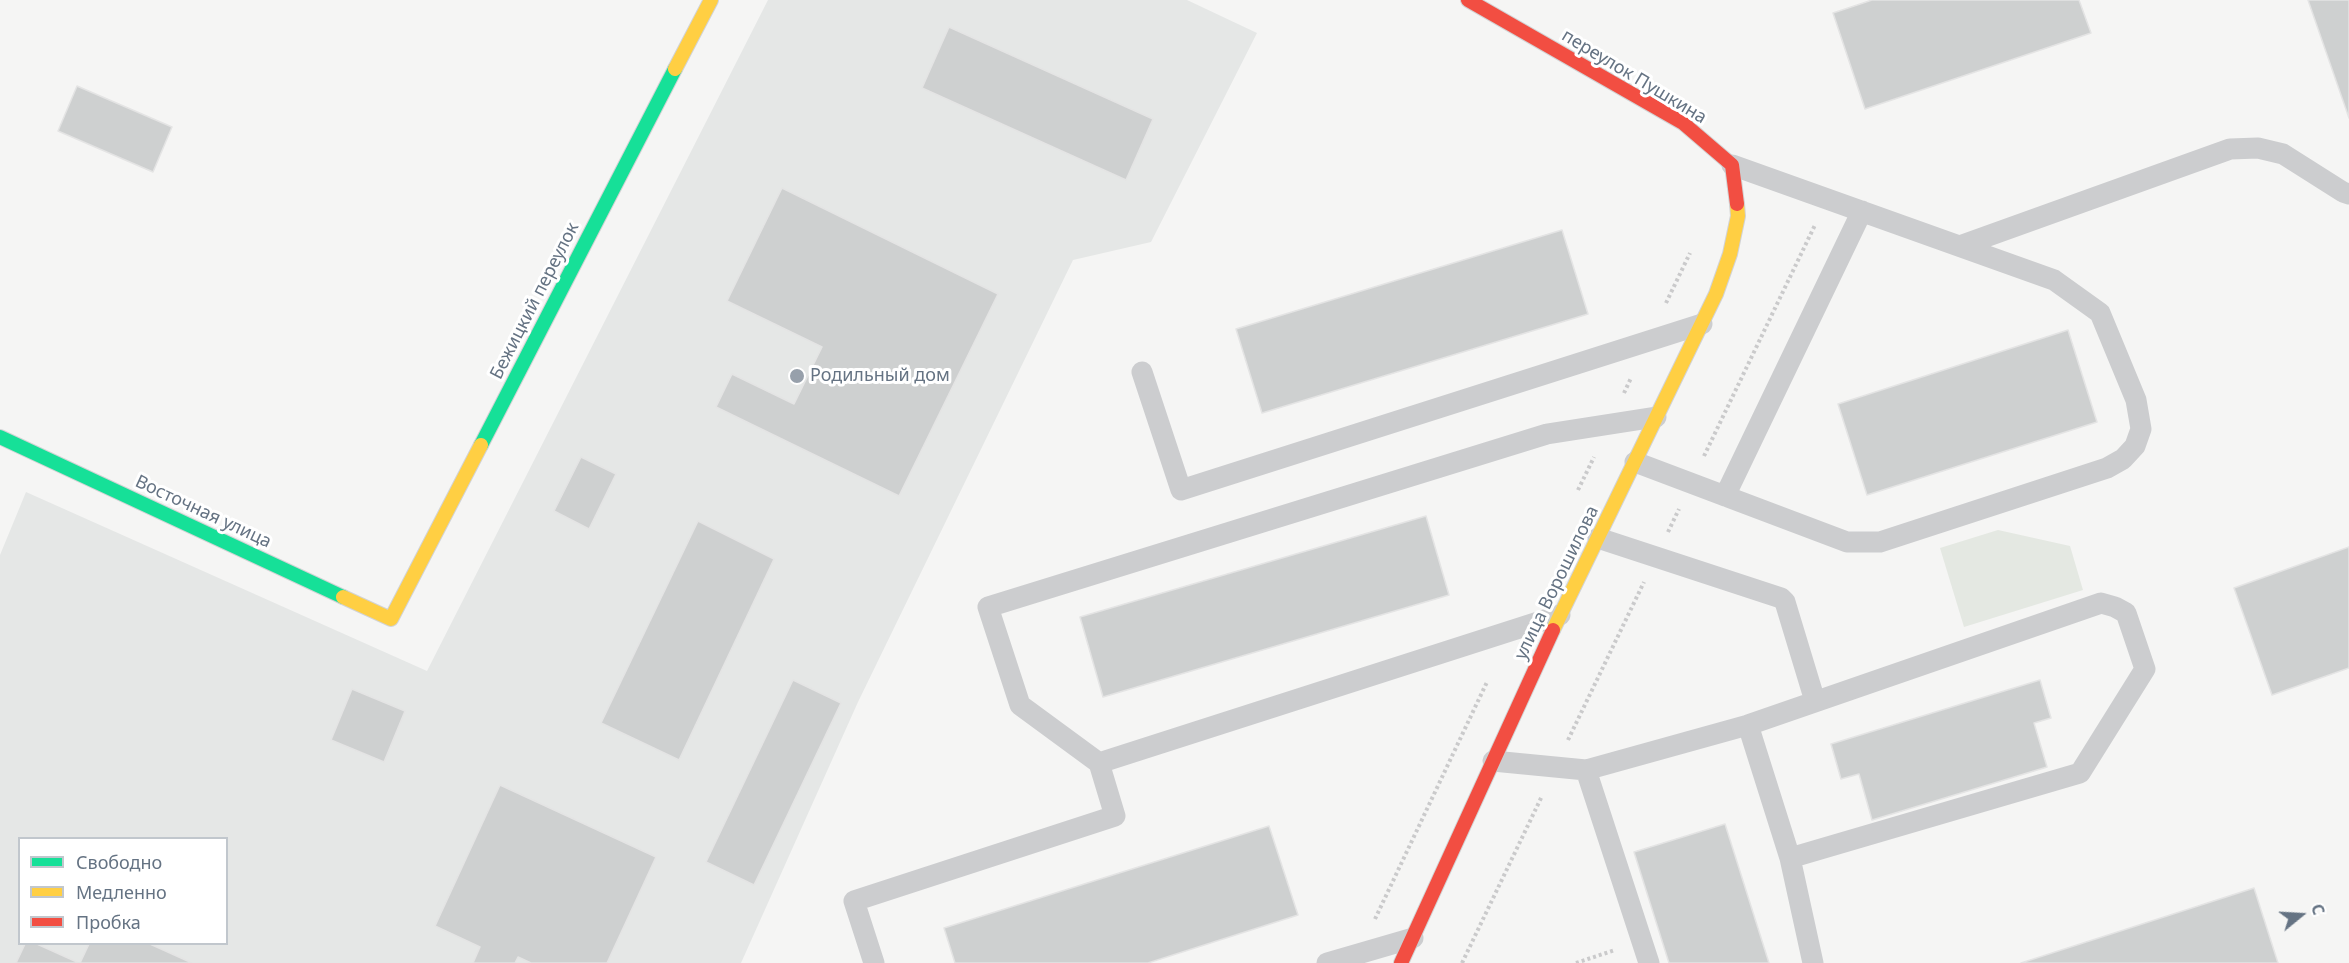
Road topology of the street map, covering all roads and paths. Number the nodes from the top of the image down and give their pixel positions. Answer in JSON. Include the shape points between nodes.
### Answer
{"nodes":[{"id":1,"x":711,"y":0,"type":"edge"},
{"id":2,"x":1472,"y":1,"type":"edge"},
{"id":3,"x":1732,"y":165,"type":"junction"},
{"id":4,"x":2349,"y":194,"type":"edge"},
{"id":5,"x":1862,"y":211,"type":"junction"},
{"id":6,"x":1960,"y":246,"type":"junction"},
{"id":7,"x":1702,"y":324,"type":"junction"},
{"id":8,"x":1142,"y":372,"type":"dead end"},
{"id":9,"x":1656,"y":417,"type":"junction"},
{"id":10,"x":0,"y":437,"type":"edge"},
{"id":11,"x":1635,"y":462,"type":"junction"},
{"id":12,"x":1725,"y":495,"type":"junction"},
{"id":13,"x":1598,"y":538,"type":"junction"},
{"id":14,"x":1560,"y":615,"type":"junction"},
{"id":15,"x":391,"y":619,"type":"joint"},
{"id":16,"x":1815,"y":701,"type":"junction"},
{"id":17,"x":1748,"y":725,"type":"junction"},
{"id":18,"x":1493,"y":761,"type":"junction"},
{"id":19,"x":1099,"y":763,"type":"junction"},
{"id":20,"x":1586,"y":770,"type":"junction"},
{"id":21,"x":1790,"y":858,"type":"junction"},
{"id":22,"x":1413,"y":938,"type":"junction"},
{"id":23,"x":1641,"y":940,"type":"junction"},
{"id":24,"x":874,"y":963,"type":"edge"},
{"id":25,"x":1327,"y":963,"type":"edge"},
{"id":26,"x":1401,"y":963,"type":"edge"},
{"id":27,"x":1576,"y":963,"type":"edge"},
{"id":28,"x":1649,"y":963,"type":"edge"},
{"id":29,"x":1813,"y":963,"type":"edge"}],
"edges":[{"from":1,"to":15,"type":"street","name":"Бежицкий переулок"},
{"from":2,"to":3,"type":"street","name":"переулок Пушкина","via":[[1683,123]]},
{"from":3,"to":5,"type":"lane"},
{"from":3,"to":7,"type":"street","name":"улица Ворошилова","via":[[1738,216],[1723,274]]},
{"from":4,"to":6,"type":"lane","via":[[2283,154],[2258,148],[2230,149]]},
{"from":5,"to":6,"type":"lane"},
{"from":5,"to":12,"type":"lane"},
{"from":6,"to":12,"type":"lane","via":[[2054,279],[2100,312],[2136,400],[2141,429],[2135,446],[2123,459],[2107,468],[1880,542],[1847,542]]},
{"from":7,"to":8,"type":"lane","via":[[1181,490]]},
{"from":7,"to":9,"type":"street","name":"улица Ворошилова"},
{"from":9,"to":11,"type":"street","name":"улица Ворошилова"},
{"from":9,"to":19,"type":"lane","via":[[1547,434],[988,607],[1020,705]]},
{"from":10,"to":15,"type":"street","name":"Восточная улица"},
{"from":11,"to":12,"type":"lane"},
{"from":11,"to":13,"type":"street","name":"улица Ворошилова"},
{"from":13,"to":14,"type":"street","name":"улица Ворошилова"},
{"from":13,"to":16,"type":"lane","via":[[1781,598]]},
{"from":14,"to":18,"type":"street","name":"улица Ворошилова"},
{"from":14,"to":19,"type":"lane"},
{"from":16,"to":17,"type":"lane"},
{"from":16,"to":21,"type":"lane","via":[[2101,603],[2126,613],[2145,669],[2080,773]]},
{"from":17,"to":20,"type":"lane"},
{"from":17,"to":21,"type":"lane"},
{"from":18,"to":20,"type":"lane"},
{"from":18,"to":22,"type":"street","name":"улица Ворошилова"},
{"from":19,"to":24,"type":"lane","via":[[1114,816],[854,901]]},
{"from":20,"to":23,"type":"lane"},
{"from":21,"to":29,"type":"lane"},
{"from":22,"to":25,"type":"lane"},
{"from":22,"to":26,"type":"street","name":"улица Ворошилова"},
{"from":23,"to":27,"type":"path"},
{"from":23,"to":28,"type":"lane"}]}
